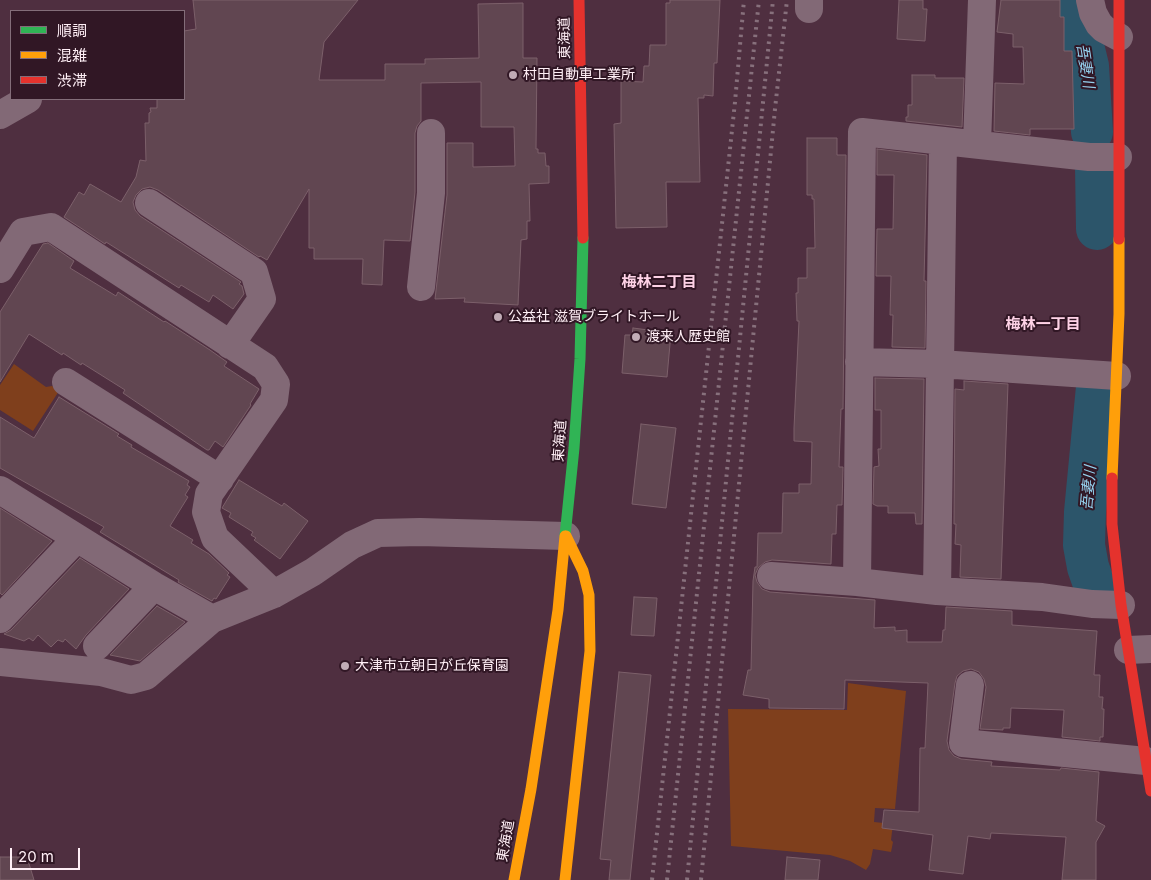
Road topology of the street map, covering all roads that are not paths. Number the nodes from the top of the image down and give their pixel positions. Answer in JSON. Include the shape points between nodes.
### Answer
{"nodes":[{"id":1,"x":579,"y":0,"type":"edge"},
{"id":2,"x":982,"y":0,"type":"edge"},
{"id":3,"x":1090,"y":0,"type":"edge"},
{"id":4,"x":1119,"y":0,"type":"edge"},
{"id":5,"x":1119,"y":38,"type":"junction"},
{"id":6,"x":26,"y":100,"type":"edge"},
{"id":7,"x":0,"y":115,"type":"edge"},
{"id":8,"x":432,"y":133,"type":"dead end"},
{"id":9,"x":943,"y":141,"type":"junction"},
{"id":10,"x":977,"y":144,"type":"junction"},
{"id":11,"x":1104,"y":157,"type":"junction"},
{"id":12,"x":149,"y":203,"type":"dead end"},
{"id":13,"x":0,"y":269,"type":"edge"},
{"id":14,"x":421,"y":287,"type":"dead end"},
{"id":15,"x":230,"y":344,"type":"junction"},
{"id":16,"x":859,"y":362,"type":"junction"},
{"id":17,"x":940,"y":364,"type":"junction"},
{"id":18,"x":1117,"y":376,"type":"junction"},
{"id":19,"x":66,"y":382,"type":"dead end"},
{"id":20,"x":220,"y":479,"type":"junction"},
{"id":21,"x":0,"y":491,"type":"edge"},
{"id":22,"x":566,"y":536,"type":"junction"},
{"id":23,"x":77,"y":538,"type":"junction"},
{"id":24,"x":771,"y":576,"type":"dead end"},
{"id":25,"x":857,"y":582,"type":"junction"},
{"id":26,"x":154,"y":586,"type":"junction"},
{"id":27,"x":937,"y":591,"type":"junction"},
{"id":28,"x":274,"y":594,"type":"junction"},
{"id":29,"x":1121,"y":605,"type":"junction"},
{"id":30,"x":0,"y":619,"type":"edge"},
{"id":31,"x":212,"y":619,"type":"junction"},
{"id":32,"x":97,"y":646,"type":"dead end"},
{"id":33,"x":1140,"y":649,"type":"edge"},
{"id":34,"x":0,"y":662,"type":"edge"},
{"id":35,"x":970,"y":685,"type":"dead end"},
{"id":36,"x":1146,"y":761,"type":"junction"},
{"id":37,"x":1151,"y":791,"type":"edge"},
{"id":38,"x":514,"y":880,"type":"edge"},
{"id":39,"x":566,"y":880,"type":"edge"}],
"edges":[{"from":1,"to":22,"type":"main road","name":"東海道","via":[[583,271],[580,359]]},
{"from":2,"to":10,"type":"street"},
{"from":3,"to":5,"type":"street","via":[[1099,24]]},
{"from":4,"to":5,"type":"main road"},
{"from":5,"to":11,"type":"main road"},
{"from":6,"to":7,"type":"street"},
{"from":8,"to":14,"type":"street","via":[[431,193]]},
{"from":9,"to":10,"type":"street"},
{"from":9,"to":16,"type":"street","via":[[862,132]]},
{"from":9,"to":17,"type":"street"},
{"from":10,"to":11,"type":"street"},
{"from":11,"to":18,"type":"main road","via":[[1119,314]]},
{"from":12,"to":15,"type":"street","via":[[254,272],[262,299]]},
{"from":13,"to":15,"type":"street","via":[[24,232],[51,227]]},
{"from":15,"to":20,"type":"street","via":[[265,367],[276,384],[274,400]]},
{"from":16,"to":17,"type":"street"},
{"from":16,"to":25,"type":"street"},
{"from":17,"to":18,"type":"street"},
{"from":17,"to":27,"type":"street"},
{"from":18,"to":29,"type":"main road","via":[[1112,524]]},
{"from":19,"to":20,"type":"street"},
{"from":20,"to":28,"type":"street","via":[[210,494],[206,512],[215,538]]},
{"from":21,"to":23,"type":"street"},
{"from":22,"to":28,"type":"street","via":[[378,533],[352,545]]},
{"from":22,"to":38,"type":"main road","name":"東海道","via":[[550,666]]},
{"from":22,"to":39,"type":"main road","via":[[583,571],[589,595],[590,651]]},
{"from":23,"to":26,"type":"street"},
{"from":23,"to":30,"type":"street"},
{"from":24,"to":25,"type":"street"},
{"from":25,"to":27,"type":"street"},
{"from":26,"to":31,"type":"street"},
{"from":26,"to":32,"type":"street"},
{"from":27,"to":29,"type":"street"},
{"from":28,"to":31,"type":"street"},
{"from":29,"to":33,"type":"main road"},
{"from":31,"to":34,"type":"street","via":[[146,676],[131,680],[101,672]]},
{"from":33,"to":36,"type":"main road"},
{"from":35,"to":36,"type":"street","via":[[963,743]]},
{"from":36,"to":37,"type":"main road"}]}
